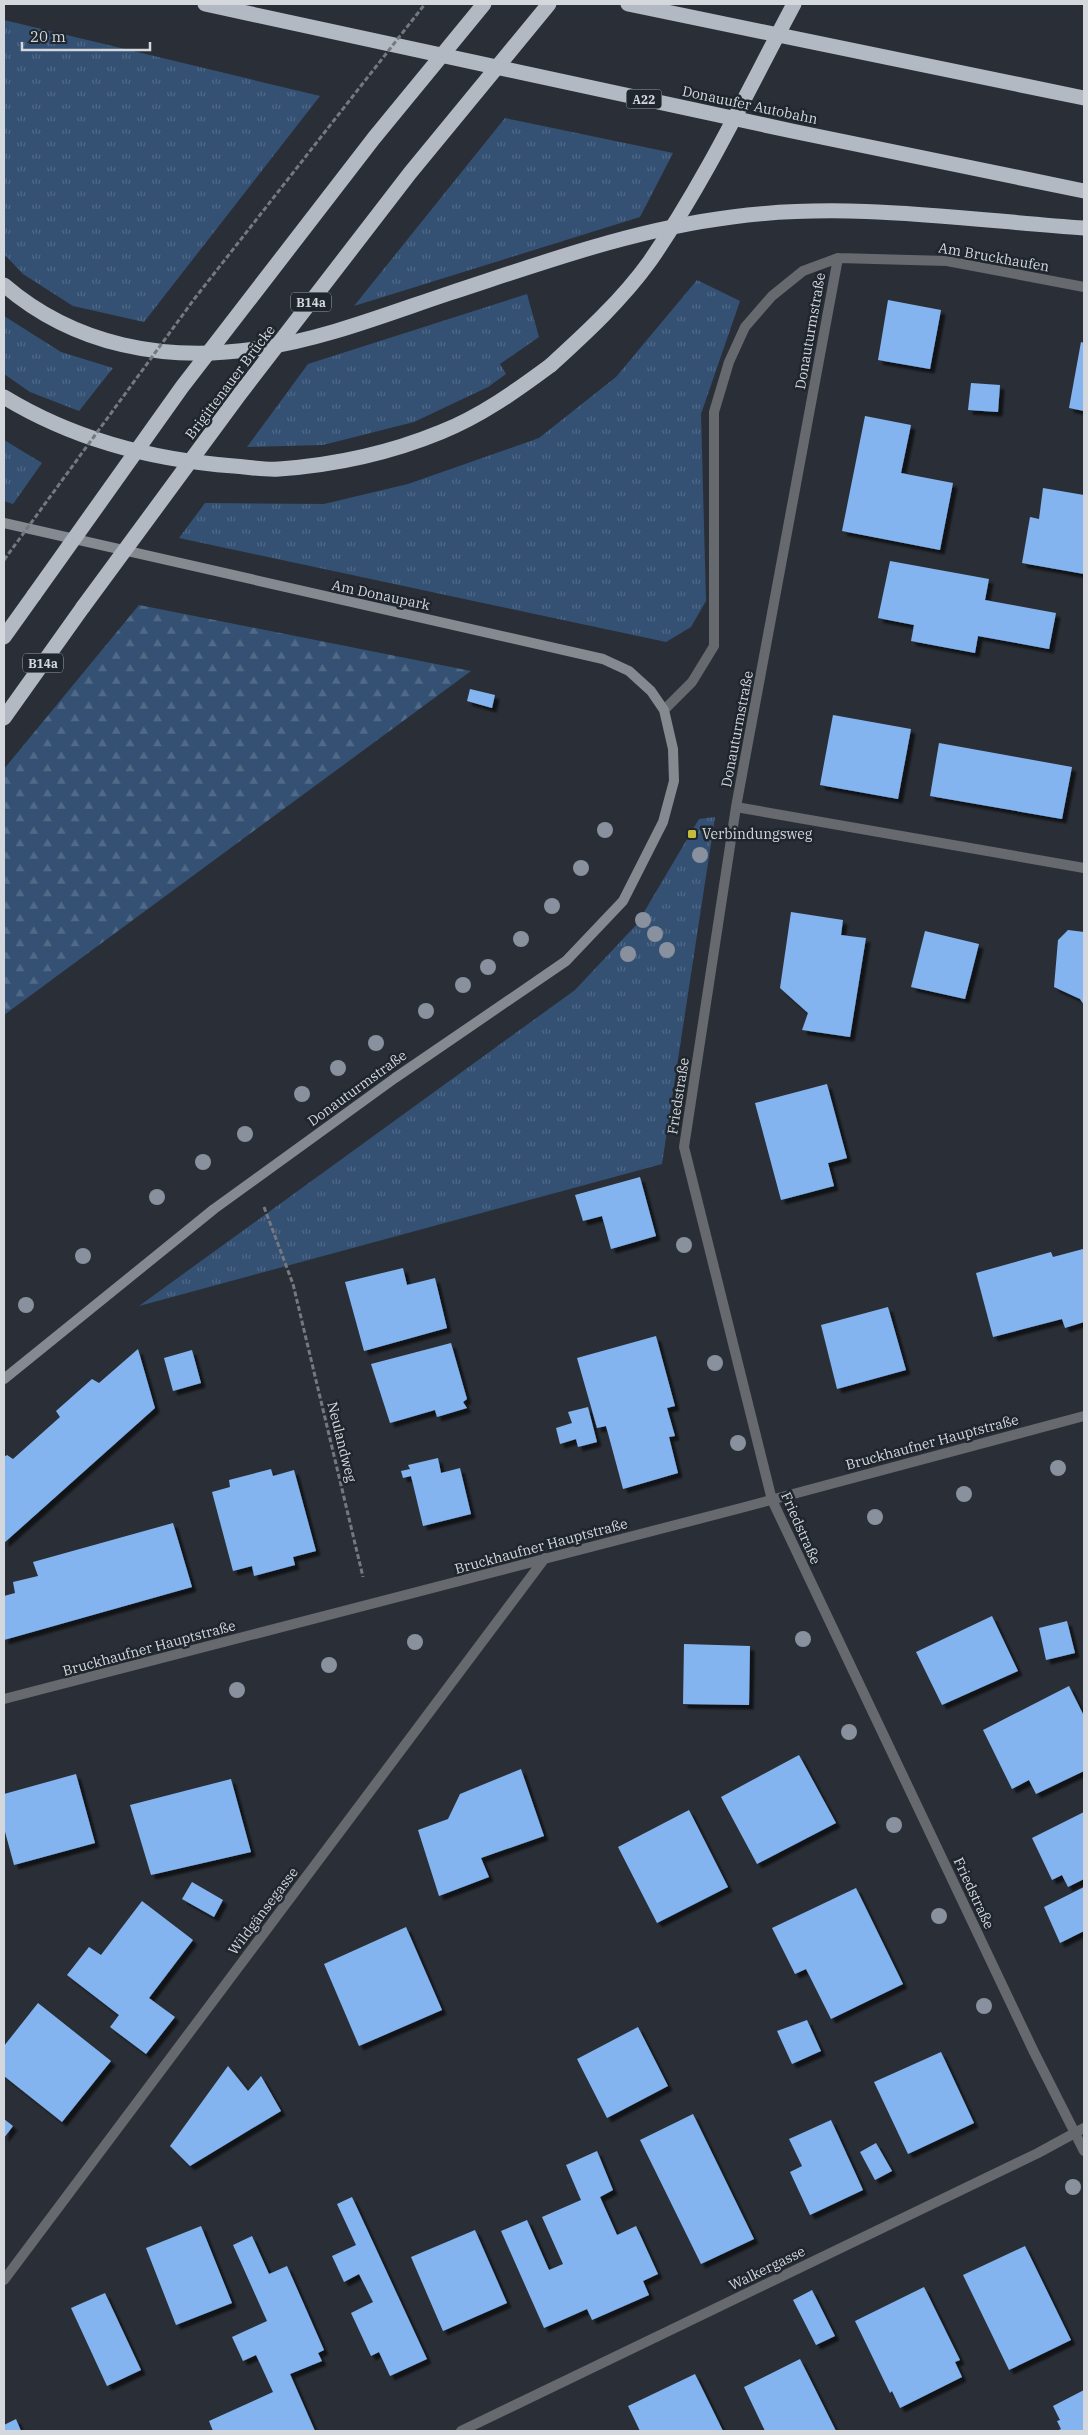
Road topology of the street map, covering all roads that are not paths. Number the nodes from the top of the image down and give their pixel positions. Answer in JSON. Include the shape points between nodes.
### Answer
{"nodes":[{"id":1,"x":205,"y":4,"type":"edge"},
{"id":2,"x":484,"y":4,"type":"edge"},
{"id":3,"x":549,"y":4,"type":"edge"},
{"id":4,"x":628,"y":4,"type":"edge"},
{"id":5,"x":794,"y":4,"type":"edge"},
{"id":6,"x":1084,"y":98,"type":"edge"},
{"id":7,"x":1084,"y":191,"type":"edge"},
{"id":8,"x":1084,"y":228,"type":"edge"},
{"id":9,"x":838,"y":258,"type":"junction"},
{"id":10,"x":4,"y":285,"type":"edge"},
{"id":11,"x":1084,"y":287,"type":"edge"},
{"id":12,"x":4,"y":397,"type":"edge"},
{"id":13,"x":4,"y":523,"type":"edge"},
{"id":14,"x":4,"y":637,"type":"edge"},
{"id":15,"x":664,"y":710,"type":"junction"},
{"id":16,"x":4,"y":718,"type":"edge"},
{"id":17,"x":674,"y":781,"type":"joint"},
{"id":18,"x":736,"y":807,"type":"junction"},
{"id":19,"x":1084,"y":868,"type":"edge"},
{"id":20,"x":4,"y":1379,"type":"edge"},
{"id":21,"x":1084,"y":1416,"type":"edge"},
{"id":22,"x":772,"y":1500,"type":"junction"},
{"id":23,"x":545,"y":1558,"type":"junction"},
{"id":24,"x":4,"y":1700,"type":"edge"},
{"id":25,"x":1080,"y":2130,"type":"edge"},
{"id":26,"x":1084,"y":2151,"type":"edge"},
{"id":27,"x":4,"y":2280,"type":"edge"},
{"id":28,"x":461,"y":2431,"type":"edge"}],
"edges":[{"from":1,"to":7,"type":"highway","name":"Donauufer Autobahn","number":"A22"},
{"from":2,"to":14,"type":"highway","bridge":true,"via":[[374,138],[182,387]]},
{"from":3,"to":16,"type":"highway","name":"Brigittenauer Brücke","number":"B14a","bridge":true,"via":[[398,188],[239,395]]},
{"from":4,"to":6,"type":"highway"},
{"from":5,"to":12,"type":"highway","bridge":true,"via":[[713,156],[649,262],[613,305],[551,365],[482,412],[442,432],[388,451],[331,463],[277,469],[172,459],[118,446],[71,431]]},
{"from":8,"to":10,"type":"highway","via":[[851,210],[732,216],[685,224],[556,258],[296,341],[222,353],[149,350],[113,343],[75,331],[39,311]]},
{"from":9,"to":11,"type":"street","name":"Am Bruckhaufen","via":[[947,260]]},
{"from":9,"to":15,"type":"street","name":"Donauturmstraße","via":[[802,272],[772,296],[745,327],[729,362],[714,412],[714,646],[692,682]]},
{"from":9,"to":18,"type":"street","name":"Donauturmstraße"},
{"from":13,"to":15,"type":"street","name":"Am Donaupark","via":[[603,659],[629,671],[651,691]]},
{"from":15,"to":17,"type":"street","name":"Am Donaupark","via":[[673,749]]},
{"from":17,"to":20,"type":"street","name":"Donauturmstraße","via":[[659,830],[623,901],[566,961],[395,1078],[214,1209]]},
{"from":18,"to":19,"type":"street"},
{"from":18,"to":22,"type":"street","name":"Friedstraße","via":[[684,1147]]},
{"from":21,"to":22,"type":"street","name":"Bruckhaufner Hauptstraße"},
{"from":22,"to":23,"type":"street","name":"Bruckhaufner Hauptstraße"},
{"from":22,"to":25,"type":"street","name":"Friedstraße","via":[[1034,2052]]},
{"from":23,"to":24,"type":"street","name":"Bruckhaufner Hauptstraße"},
{"from":23,"to":27,"type":"street","name":"Wildgänsegasse"},
{"from":25,"to":26,"type":"street","name":"Friedstraße"},
{"from":25,"to":28,"type":"street","name":"Walkergasse"}]}
